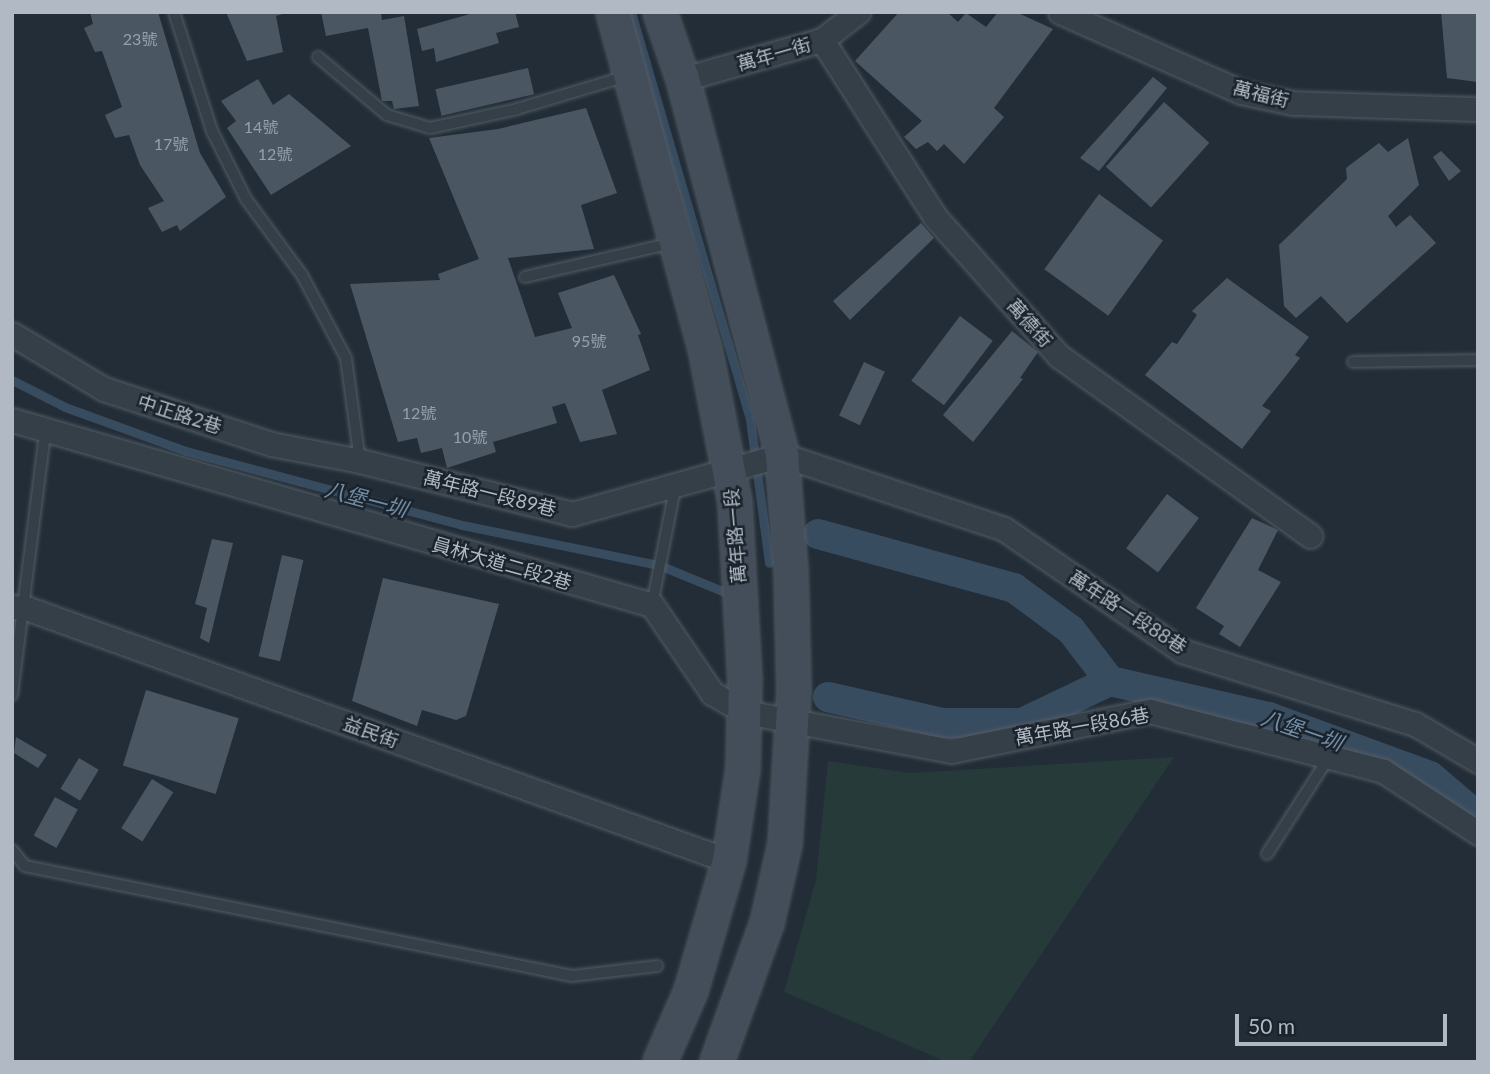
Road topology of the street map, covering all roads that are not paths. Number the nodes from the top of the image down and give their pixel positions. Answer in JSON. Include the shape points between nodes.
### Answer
{"nodes":[{"id":1,"x":174,"y":12,"type":"edge"},
{"id":2,"x":613,"y":12,"type":"edge"},
{"id":3,"x":660,"y":12,"type":"edge"},
{"id":4,"x":858,"y":12,"type":"edge"},
{"id":5,"x":1060,"y":12,"type":"edge"},
{"id":6,"x":822,"y":40,"type":"junction"},
{"id":7,"x":318,"y":57,"type":"dead end"},
{"id":8,"x":630,"y":75,"type":"junction"},
{"id":9,"x":683,"y":79,"type":"junction"},
{"id":10,"x":1478,"y":109,"type":"edge"},
{"id":11,"x":676,"y":242,"type":"junction"},
{"id":12,"x":525,"y":277,"type":"dead end"},
{"id":13,"x":12,"y":334,"type":"edge"},
{"id":14,"x":1478,"y":360,"type":"edge"},
{"id":15,"x":1353,"y":362,"type":"dead end"},
{"id":16,"x":12,"y":420,"type":"edge"},
{"id":17,"x":45,"y":433,"type":"junction"},
{"id":18,"x":782,"y":455,"type":"junction"},
{"id":19,"x":360,"y":461,"type":"junction"},
{"id":20,"x":729,"y":467,"type":"junction"},
{"id":21,"x":676,"y":484,"type":"junction"},
{"id":22,"x":1310,"y":536,"type":"dead end"},
{"id":23,"x":652,"y":605,"type":"junction"},
{"id":24,"x":19,"y":607,"type":"edge"},
{"id":25,"x":12,"y":695,"type":"edge"},
{"id":26,"x":792,"y":705,"type":"junction"},
{"id":27,"x":745,"y":712,"type":"junction"},
{"id":28,"x":1329,"y":757,"type":"junction"},
{"id":29,"x":1478,"y":761,"type":"edge"},
{"id":30,"x":1478,"y":834,"type":"edge"},
{"id":31,"x":12,"y":850,"type":"edge"},
{"id":32,"x":1267,"y":854,"type":"dead end"},
{"id":33,"x":729,"y":861,"type":"junction"},
{"id":34,"x":657,"y":967,"type":"dead end"},
{"id":35,"x":660,"y":1062,"type":"edge"},
{"id":36,"x":717,"y":1062,"type":"edge"}],
"edges":[{"from":1,"to":19,"type":"lane","via":[[212,131],[246,199],[302,275],[346,358]]},
{"from":2,"to":8,"type":"street","name":"萬年路一段"},
{"from":3,"to":9,"type":"street"},
{"from":4,"to":6,"type":"street","name":"萬年一街"},
{"from":5,"to":10,"type":"street","name":"萬福街","via":[[1241,92],[1293,103]]},
{"from":6,"to":9,"type":"street","name":"萬年一街"},
{"from":6,"to":22,"type":"street","name":"萬德街","via":[[935,217],[1059,356]]},
{"from":7,"to":8,"type":"lane","via":[[387,116],[430,128],[517,109]]},
{"from":8,"to":11,"type":"street","name":"萬年路一段"},
{"from":9,"to":18,"type":"street"},
{"from":11,"to":12,"type":"lane"},
{"from":11,"to":20,"type":"street","name":"萬年路一段","via":[[705,348]]},
{"from":13,"to":19,"type":"street","name":"中正路2巷","via":[[104,389],[271,444]]},
{"from":14,"to":15,"type":"lane"},
{"from":16,"to":17,"type":"street","name":"員林大道二段2巷"},
{"from":17,"to":23,"type":"street","name":"員林大道二段2巷"},
{"from":17,"to":24,"type":"lane"},
{"from":18,"to":20,"type":"street","name":"萬年路一段89巷"},
{"from":18,"to":26,"type":"street"},
{"from":18,"to":29,"type":"street","name":"萬年路一段88巷","via":[[1004,529],[1182,651],[1415,724]]},
{"from":19,"to":21,"type":"street","name":"萬年路一段89巷","via":[[572,514]]},
{"from":20,"to":21,"type":"street","name":"萬年路一段89巷"},
{"from":20,"to":27,"type":"street","name":"萬年路一段","via":[[735,503]]},
{"from":21,"to":23,"type":"lane"},
{"from":23,"to":27,"type":"street","via":[[712,693]]},
{"from":24,"to":25,"type":"lane"},
{"from":24,"to":33,"type":"street","name":"益民街"},
{"from":26,"to":27,"type":"street","name":"萬年路一段86巷"},
{"from":26,"to":28,"type":"street","name":"萬年路一段86巷","via":[[951,751],[1150,711]]},
{"from":26,"to":36,"type":"street","via":[[792,771],[782,857],[767,923]]},
{"from":27,"to":33,"type":"street","name":"萬年路一段","via":[[743,769]]},
{"from":28,"to":30,"type":"street","name":"萬年路一段86巷","via":[[1383,771]]},
{"from":28,"to":32,"type":"lane"},
{"from":31,"to":34,"type":"lane","via":[[25,866],[572,976]]},
{"from":33,"to":35,"type":"street","name":"萬年路一段","via":[[691,991]]}]}
